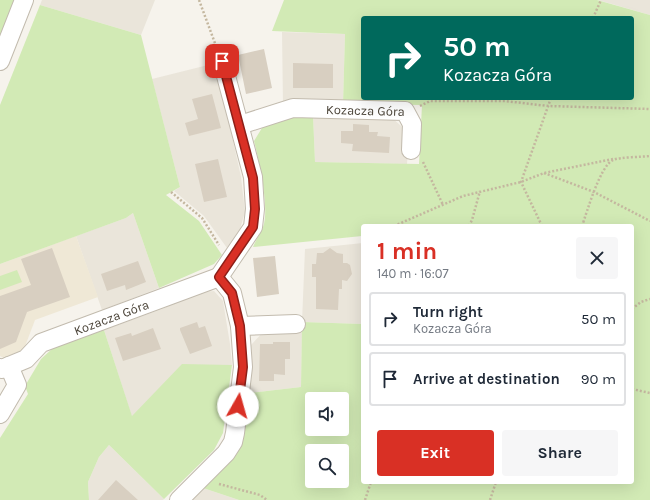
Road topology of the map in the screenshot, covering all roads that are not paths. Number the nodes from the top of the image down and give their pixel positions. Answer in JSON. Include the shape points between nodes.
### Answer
{"nodes":[{"id":1,"x":24,"y":0,"type":"edge"},
{"id":2,"x":0,"y":61,"type":"edge"},
{"id":3,"x":222,"y":61,"type":"road end"},
{"id":4,"x":240,"y":125,"type":"junction"},
{"id":5,"x":411,"y":150,"type":"road end"},
{"id":6,"x":219,"y":277,"type":"junction"},
{"id":7,"x":296,"y":324,"type":"dead end"},
{"id":8,"x":240,"y":326,"type":"junction"},
{"id":9,"x":5,"y":367,"type":"edge"},
{"id":10,"x":0,"y":414,"type":"edge"},
{"id":11,"x":179,"y":500,"type":"edge"}],
"edges":[{"from":1,"to":2,"type":"street"},
{"from":3,"to":4,"type":"street"},
{"from":4,"to":5,"type":"street","name":"Kozacza Góra","via":[[293,108],[404,111],[412,124]]},
{"from":4,"to":6,"type":"street","via":[[253,178],[253,227]]},
{"from":6,"to":8,"type":"street","via":[[232,293]]},
{"from":6,"to":9,"type":"street","name":"Kozacza Góra","via":[[41,343],[26,359]]},
{"from":7,"to":8,"type":"street"},
{"from":8,"to":11,"type":"street","via":[[243,367],[233,442],[226,453]]},
{"from":9,"to":10,"type":"street","name":"Kozacza Góra","via":[[17,385]]}]}
